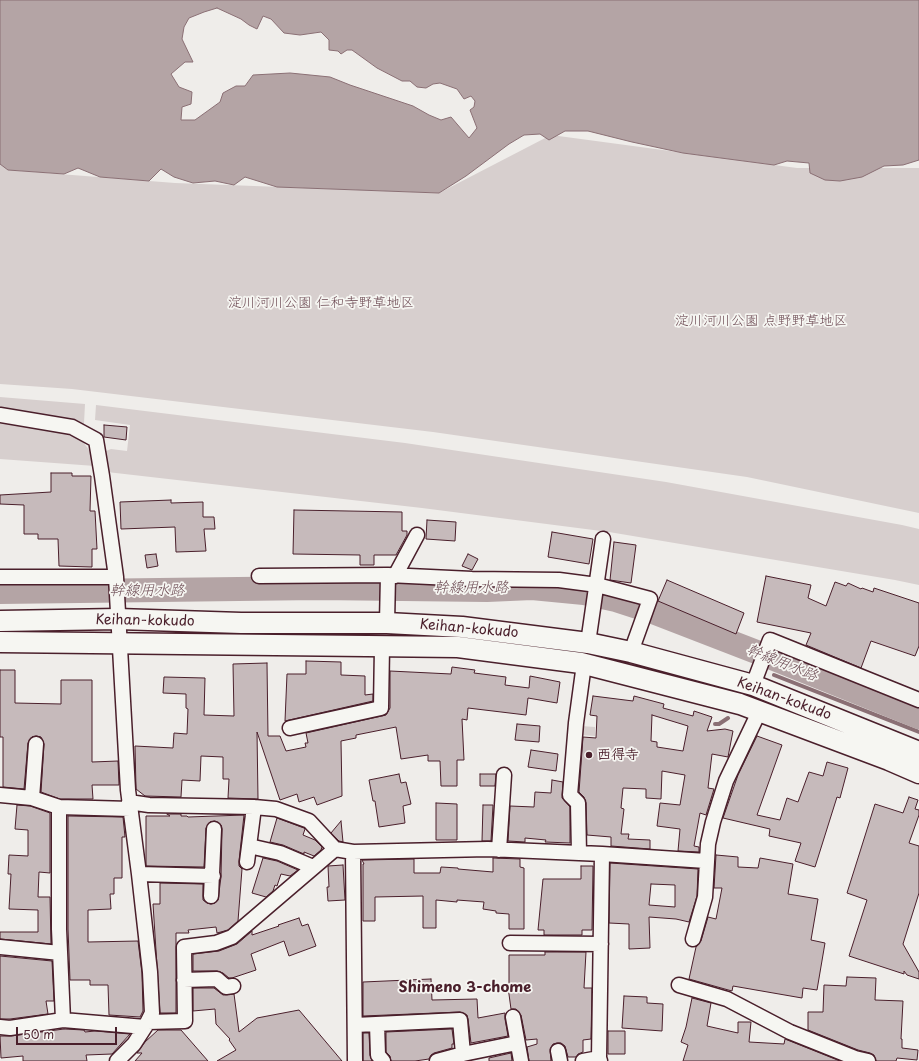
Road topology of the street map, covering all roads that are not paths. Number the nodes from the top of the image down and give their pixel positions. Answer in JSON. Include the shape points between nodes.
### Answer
{"nodes":[{"id":1,"x":0,"y":415,"type":"edge"},
{"id":2,"x":417,"y":535,"type":"dead end"},
{"id":3,"x":603,"y":539,"type":"dead end"},
{"id":4,"x":392,"y":575,"type":"junction"},
{"id":5,"x":259,"y":576,"type":"dead end"},
{"id":6,"x":0,"y":577,"type":"edge"},
{"id":7,"x":116,"y":579,"type":"junction"},
{"id":8,"x":597,"y":585,"type":"junction"},
{"id":9,"x":118,"y":610,"type":"junction"},
{"id":10,"x":387,"y":614,"type":"junction"},
{"id":11,"x":0,"y":621,"type":"edge"},
{"id":12,"x":0,"y":642,"type":"edge"},
{"id":13,"x":588,"y":643,"type":"junction"},
{"id":14,"x":120,"y":644,"type":"junction"},
{"id":15,"x":382,"y":647,"type":"junction"},
{"id":16,"x":631,"y":652,"type":"junction"},
{"id":17,"x":584,"y":664,"type":"junction"},
{"id":18,"x":757,"y":677,"type":"junction"},
{"id":19,"x":919,"y":700,"type":"edge"},
{"id":20,"x":759,"y":712,"type":"junction"},
{"id":21,"x":290,"y":728,"type":"dead end"},
{"id":22,"x":36,"y":744,"type":"dead end"},
{"id":23,"x":919,"y":752,"type":"edge"},
{"id":24,"x":919,"y":773,"type":"edge"},
{"id":25,"x":504,"y":775,"type":"dead end"},
{"id":26,"x":0,"y":795,"type":"edge"},
{"id":27,"x":32,"y":798,"type":"junction"},
{"id":28,"x":129,"y":805,"type":"junction"},
{"id":29,"x":59,"y":807,"type":"junction"},
{"id":30,"x":254,"y":807,"type":"junction"},
{"id":31,"x":214,"y":829,"type":"dead end"},
{"id":32,"x":249,"y":846,"type":"junction"},
{"id":33,"x":335,"y":849,"type":"junction"},
{"id":34,"x":498,"y":850,"type":"junction"},
{"id":35,"x":353,"y":852,"type":"junction"},
{"id":36,"x":579,"y":853,"type":"junction"},
{"id":37,"x":602,"y":854,"type":"junction"},
{"id":38,"x":706,"y":861,"type":"junction"},
{"id":39,"x":247,"y":862,"type":"dead end"},
{"id":40,"x":313,"y":867,"type":"junction"},
{"id":41,"x":139,"y":874,"type":"junction"},
{"id":42,"x":212,"y":876,"type":"junction"},
{"id":43,"x":211,"y":896,"type":"dead end"},
{"id":44,"x":693,"y":939,"type":"dead end"},
{"id":45,"x":510,"y":943,"type":"dead end"},
{"id":46,"x":601,"y":944,"type":"junction"},
{"id":47,"x":0,"y":947,"type":"edge"},
{"id":48,"x":60,"y":953,"type":"junction"},
{"id":49,"x":184,"y":980,"type":"junction"},
{"id":50,"x":679,"y":985,"type":"dead end"},
{"id":51,"x":233,"y":986,"type":"dead end"},
{"id":52,"x":513,"y":1017,"type":"dead end"},
{"id":53,"x":63,"y":1020,"type":"junction"},
{"id":54,"x":147,"y":1024,"type":"junction"},
{"id":55,"x":377,"y":1024,"type":"junction"},
{"id":56,"x":355,"y":1025,"type":"junction"},
{"id":57,"x":0,"y":1027,"type":"edge"},
{"id":58,"x":517,"y":1043,"type":"junction"},
{"id":59,"x":463,"y":1054,"type":"junction"},
{"id":60,"x":599,"y":1059,"type":"edge"},
{"id":61,"x":118,"y":1061,"type":"edge"},
{"id":62,"x":355,"y":1061,"type":"edge"},
{"id":63,"x":383,"y":1061,"type":"edge"},
{"id":64,"x":437,"y":1061,"type":"edge"},
{"id":65,"x":521,"y":1061,"type":"edge"},
{"id":66,"x":583,"y":1061,"type":"edge"},
{"id":67,"x":868,"y":1061,"type":"edge"}],
"edges":[{"from":1,"to":7,"type":"street","via":[[72,427],[96,440]]},
{"from":2,"to":4,"type":"street"},
{"from":3,"to":8,"type":"street"},
{"from":4,"to":5,"type":"street"},
{"from":4,"to":8,"type":"street","via":[[559,580]]},
{"from":4,"to":10,"type":"street"},
{"from":6,"to":7,"type":"street"},
{"from":7,"to":9,"type":"street"},
{"from":8,"to":13,"type":"street"},
{"from":8,"to":16,"type":"street","via":[[650,599]]},
{"from":9,"to":10,"type":"highway","name":"Keihan-kokudo","via":[[241,623]]},
{"from":9,"to":11,"type":"highway","name":"Keihan-kokudo"},
{"from":9,"to":14,"type":"street"},
{"from":10,"to":13,"type":"highway","name":"Keihan-kokudo","via":[[462,627]]},
{"from":12,"to":14,"type":"highway","name":"Keihan-kokudo"},
{"from":13,"to":16,"type":"highway","name":"Keihan-kokudo"},
{"from":14,"to":15,"type":"highway","name":"Keihan-kokudo"},
{"from":14,"to":28,"type":"street"},
{"from":15,"to":17,"type":"highway","name":"Keihan-kokudo","via":[[458,647]]},
{"from":15,"to":21,"type":"street","via":[[382,708]]},
{"from":16,"to":18,"type":"highway","name":"Keihan-kokudo"},
{"from":17,"to":20,"type":"highway","name":"Keihan-kokudo","via":[[740,704]]},
{"from":17,"to":36,"type":"street","via":[[570,795],[578,803]]},
{"from":18,"to":19,"type":"street","via":[[770,640]]},
{"from":18,"to":23,"type":"highway","name":"Keihan-kokudo"},
{"from":20,"to":24,"type":"highway","name":"Keihan-kokudo"},
{"from":20,"to":38,"type":"street","via":[[726,781],[708,844]]},
{"from":22,"to":27,"type":"street"},
{"from":25,"to":34,"type":"street"},
{"from":26,"to":27,"type":"street"},
{"from":27,"to":29,"type":"street"},
{"from":28,"to":29,"type":"street"},
{"from":28,"to":30,"type":"street"},
{"from":28,"to":41,"type":"street"},
{"from":29,"to":48,"type":"street"},
{"from":30,"to":32,"type":"street"},
{"from":30,"to":33,"type":"street","via":[[276,809],[308,821]]},
{"from":31,"to":42,"type":"street"},
{"from":32,"to":39,"type":"street"},
{"from":32,"to":40,"type":"street","via":[[280,853]]},
{"from":33,"to":35,"type":"street"},
{"from":33,"to":40,"type":"street"},
{"from":34,"to":35,"type":"street"},
{"from":34,"to":36,"type":"street"},
{"from":35,"to":56,"type":"street"},
{"from":36,"to":37,"type":"street"},
{"from":37,"to":38,"type":"street"},
{"from":37,"to":46,"type":"street"},
{"from":38,"to":44,"type":"street","via":[[705,897]]},
{"from":40,"to":49,"type":"street","via":[[232,937],[184,947]]},
{"from":41,"to":42,"type":"street"},
{"from":41,"to":54,"type":"street","via":[[150,972],[152,1013]]},
{"from":42,"to":43,"type":"street"},
{"from":45,"to":46,"type":"street"},
{"from":46,"to":60,"type":"street"},
{"from":47,"to":48,"type":"street"},
{"from":48,"to":53,"type":"street"},
{"from":49,"to":51,"type":"street","via":[[217,979],[226,987]]},
{"from":49,"to":54,"type":"street","via":[[185,1021]]},
{"from":50,"to":67,"type":"street","via":[[727,999],[790,1032]]},
{"from":52,"to":58,"type":"street"},
{"from":53,"to":54,"type":"street"},
{"from":53,"to":57,"type":"street","via":[[10,1028]]},
{"from":54,"to":61,"type":"street","via":[[134,1044]]},
{"from":55,"to":56,"type":"street"},
{"from":55,"to":59,"type":"street","via":[[460,1020]]},
{"from":55,"to":63,"type":"street","via":[[378,1055]]},
{"from":56,"to":62,"type":"street"},
{"from":58,"to":59,"type":"street"},
{"from":58,"to":65,"type":"street"},
{"from":59,"to":64,"type":"street"},
{"from":60,"to":66,"type":"street"}]}
